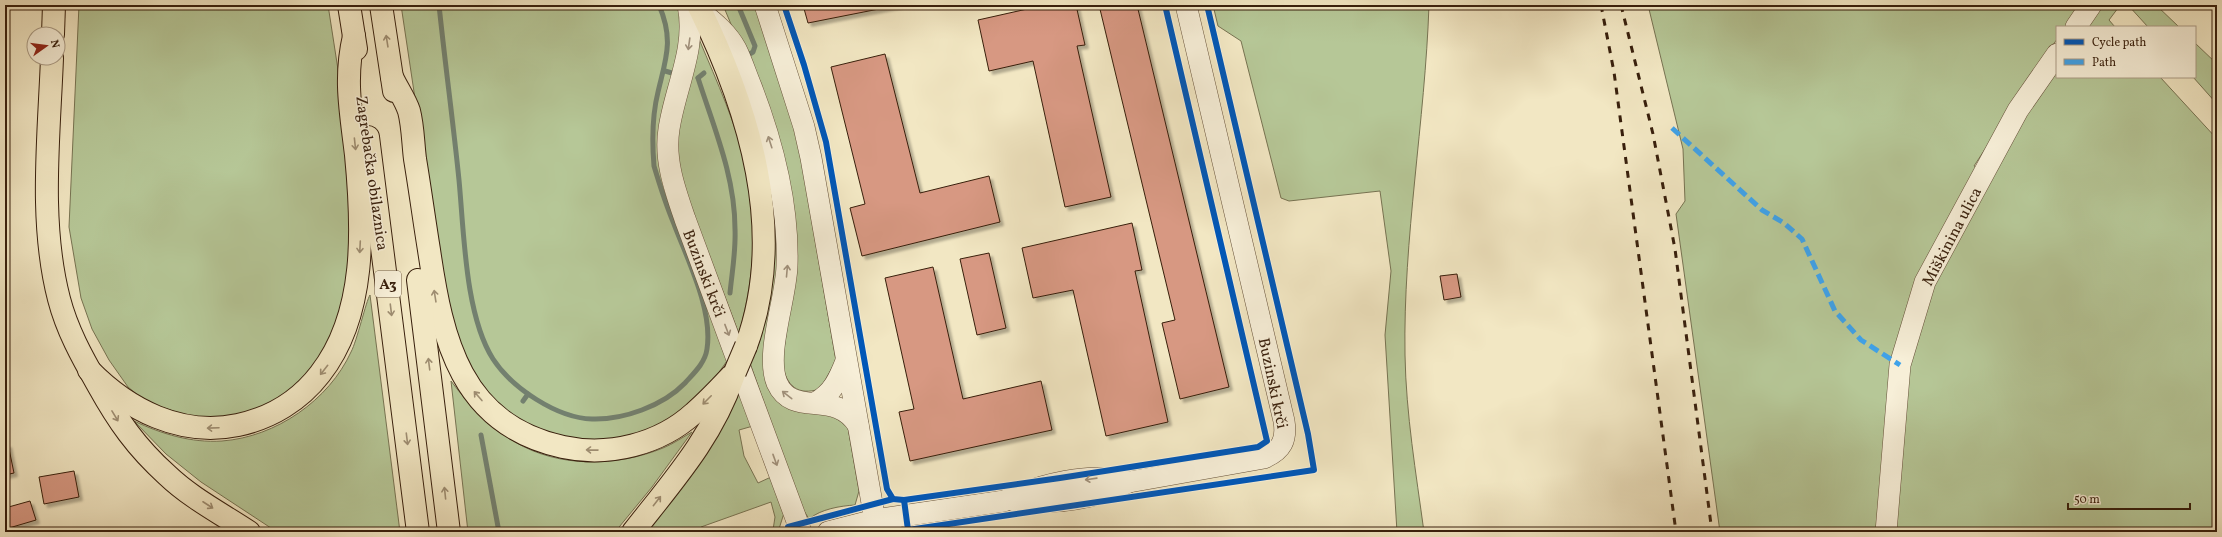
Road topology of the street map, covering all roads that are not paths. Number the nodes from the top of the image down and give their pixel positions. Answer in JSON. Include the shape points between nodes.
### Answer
{"nodes":[{"id":1,"x":54,"y":5,"type":"edge"},
{"id":2,"x":349,"y":5,"type":"edge"},
{"id":3,"x":381,"y":5,"type":"edge"},
{"id":4,"x":765,"y":5,"type":"edge"},
{"id":5,"x":1186,"y":5,"type":"edge"},
{"id":6,"x":2091,"y":5,"type":"edge"},
{"id":7,"x":696,"y":7,"type":"edge"},
{"id":8,"x":53,"y":26,"type":"edge"},
{"id":9,"x":2077,"y":26,"type":"edge"},
{"id":10,"x":354,"y":36,"type":"junction"},
{"id":11,"x":2056,"y":55,"type":"edge"},
{"id":12,"x":52,"y":66,"type":"edge"},
{"id":13,"x":392,"y":77,"type":"junction"},
{"id":14,"x":846,"y":361,"type":"junction"},
{"id":15,"x":89,"y":370,"type":"junction"},
{"id":16,"x":735,"y":372,"type":"junction"},
{"id":17,"x":815,"y":403,"type":"junction"},
{"id":18,"x":858,"y":425,"type":"junction"},
{"id":19,"x":875,"y":520,"type":"junction"},
{"id":20,"x":249,"y":532,"type":"edge"},
{"id":21,"x":418,"y":532,"type":"edge"},
{"id":22,"x":449,"y":532,"type":"edge"},
{"id":23,"x":632,"y":532,"type":"edge"},
{"id":24,"x":801,"y":532,"type":"edge"},
{"id":25,"x":828,"y":532,"type":"edge"},
{"id":26,"x":1886,"y":532,"type":"edge"}],
"edges":[{"from":1,"to":8,"type":"highway"},
{"from":2,"to":10,"type":"highway","name":"Zagrebačka obilaznica","number":"A3"},
{"from":13,"to":3,"type":"highway","name":"Zagrebačka obilaznica","number":"A3","one_way":true},
{"from":4,"to":14,"type":"street","via":[[808,143]]},
{"from":5,"to":19,"type":"street","name":"Buzinski krči","via":[[1284,421],[1285,438],[1280,449],[1264,458],[1129,482],[1097,478],[1023,492],[1004,501]]},
{"from":6,"to":9,"type":"street"},
{"from":7,"to":16,"type":"highway","bridge":true,"via":[[744,122],[760,181],[763,209],[764,250],[758,302],[746,346]]},
{"from":17,"to":7,"type":"street","one_way":true,"via":[[789,398],[777,382],[773,351],[784,302],[787,266],[786,228],[774,153],[736,50],[724,32]]},
{"from":7,"to":24,"type":"street","name":"Buzinski krči","one_way":true,"via":[[669,129],[670,172]]},
{"from":10,"to":15,"type":"highway","one_way":true,"via":[[347,77],[360,208],[360,247],[350,314],[330,362],[298,397],[265,418],[236,426],[204,428],[170,422],[142,411],[107,388]]},
{"from":10,"to":21,"type":"highway","name":"Zagrebačka obilaznica","number":"A3","one_way":true},
{"from":11,"to":26,"type":"street","name":"Miškinina ulica","via":[[2018,110],[1925,282],[1900,366]]},
{"from":12,"to":15,"type":"highway","via":[[48,180],[51,262],[59,300],[74,342]]},
{"from":16,"to":13,"type":"highway","one_way":true,"via":[[694,414],[679,425],[632,446],[592,451],[550,444],[506,423],[486,406],[464,378],[445,334],[436,300],[408,111]]},
{"from":22,"to":13,"type":"highway","name":"Zagrebačka obilaznica","number":"A3","one_way":true},
{"from":14,"to":17,"type":"street","via":[[834,388]]},
{"from":14,"to":18,"type":"street"},
{"from":15,"to":20,"type":"highway","one_way":true,"via":[[122,427],[140,450],[168,476]]},
{"from":23,"to":16,"type":"highway","one_way":true,"via":[[686,464],[713,425],[724,405]]},
{"from":17,"to":18,"type":"street","via":[[840,408]]},
{"from":18,"to":19,"type":"street"},
{"from":19,"to":25,"type":"street","name":"Buzinski krči"}]}
